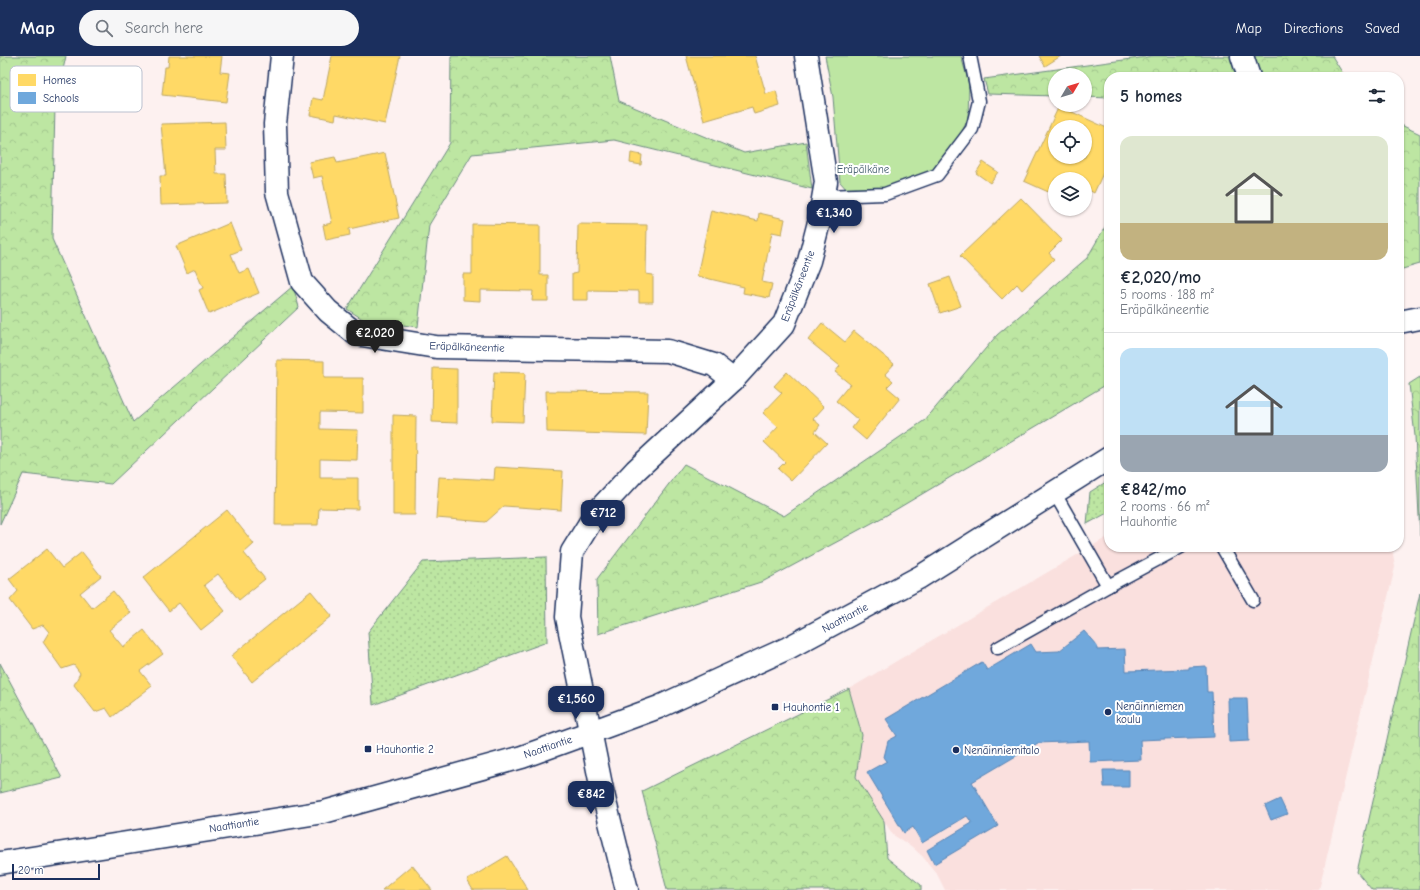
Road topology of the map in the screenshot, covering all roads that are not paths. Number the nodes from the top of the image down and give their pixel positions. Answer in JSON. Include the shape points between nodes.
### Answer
{"nodes":[{"id":1,"x":282,"y":56,"type":"edge"},
{"id":2,"x":806,"y":56,"type":"edge"},
{"id":3,"x":970,"y":56,"type":"edge"},
{"id":4,"x":1242,"y":56,"type":"edge"},
{"id":5,"x":1247,"y":72,"type":"edge"},
{"id":6,"x":824,"y":196,"type":"junction"},
{"id":7,"x":1420,"y":318,"type":"edge"},
{"id":8,"x":1404,"y":321,"type":"edge"},
{"id":9,"x":733,"y":380,"type":"junction"},
{"id":10,"x":1104,"y":461,"type":"edge"},
{"id":11,"x":1054,"y":492,"type":"junction"},
{"id":12,"x":1172,"y":552,"type":"edge"},
{"id":13,"x":1225,"y":552,"type":"edge"},
{"id":14,"x":1108,"y":586,"type":"junction"},
{"id":15,"x":1253,"y":600,"type":"dead end"},
{"id":16,"x":998,"y":648,"type":"dead end"},
{"id":17,"x":591,"y":732,"type":"junction"},
{"id":18,"x":0,"y":863,"type":"edge"},
{"id":19,"x":627,"y":890,"type":"edge"}],
"edges":[{"from":1,"to":9,"type":"street","name":"Eräpälkäneentie","via":[[275,124],[277,192],[302,282],[328,311],[356,334],[436,347],[668,351],[714,365]]},
{"from":2,"to":6,"type":"street","name":"Eräpälkäneentie","via":[[826,182]]},
{"from":3,"to":6,"type":"lane","via":[[979,101],[972,129],[937,175],[885,194]]},
{"from":4,"to":5,"type":"street"},
{"from":6,"to":9,"type":"street","name":"Eräpälkäneentie","via":[[809,261],[784,324]]},
{"from":7,"to":8,"type":"street"},
{"from":9,"to":17,"type":"street","name":"Eräpälkäneentie","via":[[626,481],[596,513],[572,552],[567,617]]},
{"from":10,"to":11,"type":"street","name":"Naattiantie"},
{"from":11,"to":14,"type":"lane"},
{"from":11,"to":17,"type":"street","name":"Naattiantie","via":[[920,577],[788,648],[658,707]]},
{"from":12,"to":14,"type":"lane"},
{"from":13,"to":15,"type":"lane"},
{"from":14,"to":16,"type":"lane"},
{"from":17,"to":18,"type":"street","name":"Naattiantie","via":[[522,757],[324,812]]},
{"from":17,"to":19,"type":"street","name":"Eräpälkäneentie","via":[[602,790]]}]}
